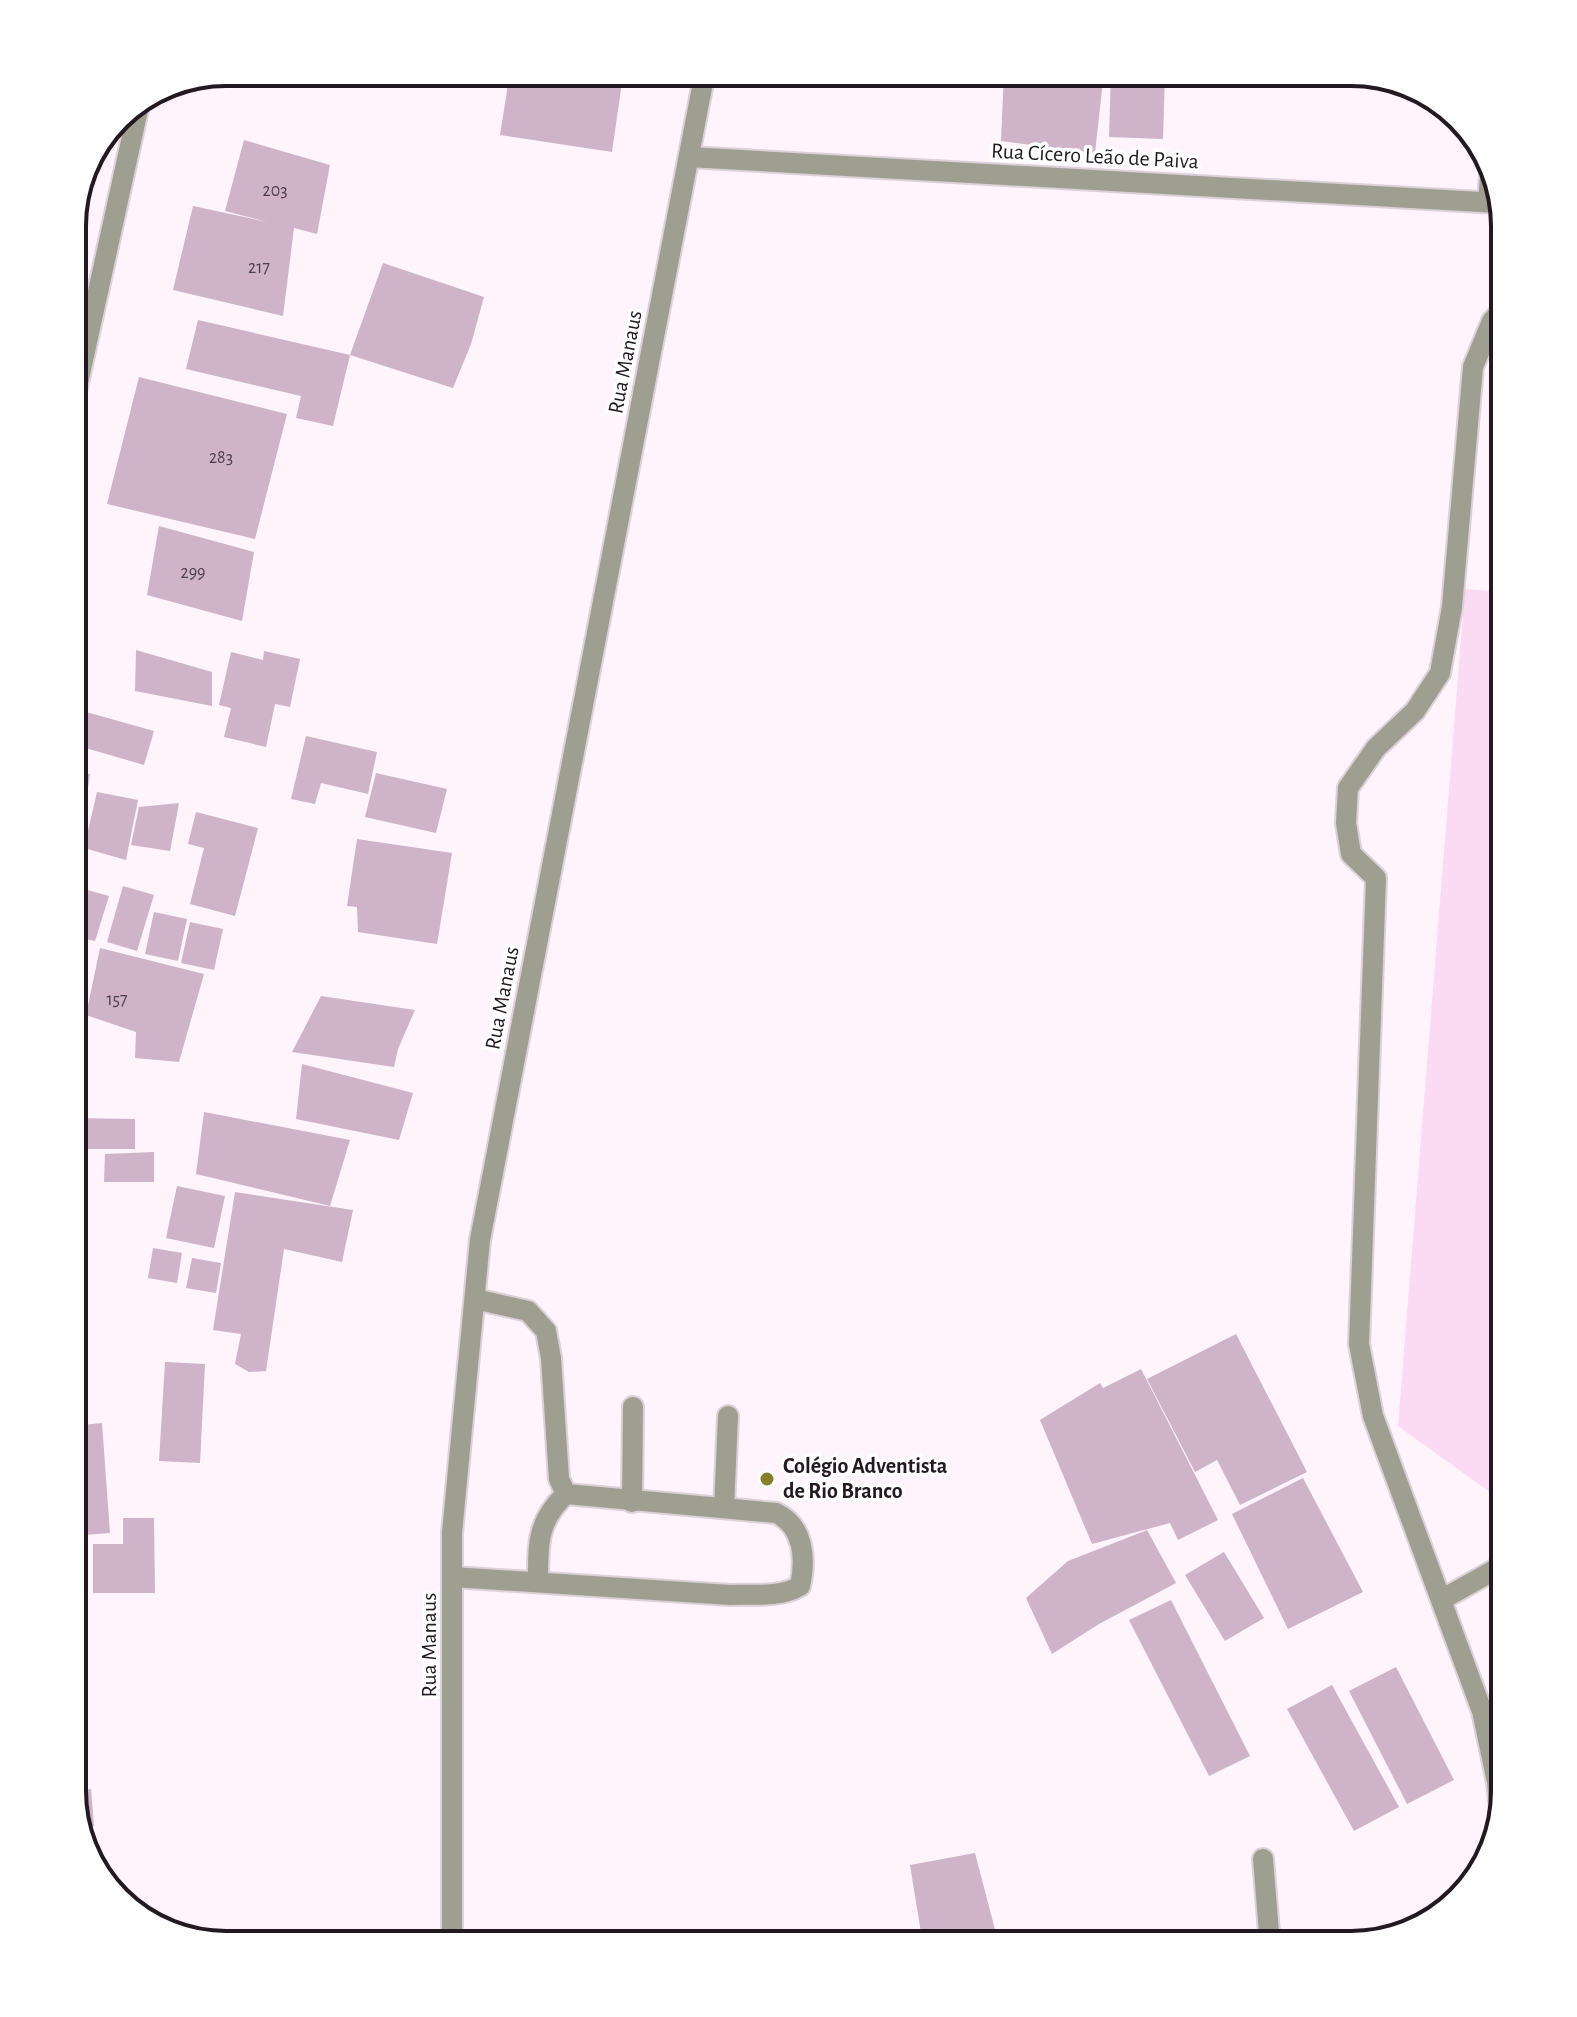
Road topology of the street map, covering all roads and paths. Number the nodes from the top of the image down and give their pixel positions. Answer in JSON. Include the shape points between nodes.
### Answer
{"nodes":[{"id":1,"x":702,"y":86,"type":"edge"},
{"id":2,"x":136,"y":120,"type":"edge"},
{"id":3,"x":689,"y":157,"type":"junction"},
{"id":4,"x":1489,"y":202,"type":"edge"},
{"id":5,"x":1491,"y":323,"type":"edge"},
{"id":6,"x":86,"y":346,"type":"edge"},
{"id":7,"x":475,"y":1299,"type":"junction"},
{"id":8,"x":633,"y":1407,"type":"dead end"},
{"id":9,"x":728,"y":1416,"type":"dead end"},
{"id":10,"x":566,"y":1494,"type":"junction"},
{"id":11,"x":632,"y":1502,"type":"junction"},
{"id":12,"x":724,"y":1508,"type":"junction"},
{"id":13,"x":1491,"y":1572,"type":"edge"},
{"id":14,"x":453,"y":1577,"type":"junction"},
{"id":15,"x":538,"y":1582,"type":"junction"},
{"id":16,"x":1441,"y":1600,"type":"junction"},
{"id":17,"x":1491,"y":1754,"type":"edge"},
{"id":18,"x":1263,"y":1859,"type":"dead end"},
{"id":19,"x":452,"y":1931,"type":"edge"},
{"id":20,"x":1269,"y":1931,"type":"edge"}],
"edges":[{"from":1,"to":3,"type":"street","name":"Rua Manaus"},
{"from":2,"to":6,"type":"street"},
{"from":3,"to":4,"type":"street","name":"Rua Cícero Leão de Paiva"},
{"from":3,"to":7,"type":"street","name":"Rua Manaus","via":[[480,1240]]},
{"from":5,"to":16,"type":"street","via":[[1473,367],[1452,607],[1440,673],[1415,711],[1376,748],[1348,788],[1346,823],[1351,854],[1376,878],[1359,1344],[1373,1416]]},
{"from":7,"to":10,"type":"street","via":[[528,1311],[546,1331],[559,1479]]},
{"from":7,"to":14,"type":"street","name":"Rua Manaus","via":[[452,1533]]},
{"from":8,"to":11,"type":"street"},
{"from":9,"to":12,"type":"street"},
{"from":10,"to":11,"type":"street"},
{"from":10,"to":15,"type":"street","via":[[541,1533]]},
{"from":11,"to":12,"type":"street"},
{"from":12,"to":15,"type":"street","via":[[776,1513],[788,1520],[798,1531],[802,1551],[800,1586],[785,1593],[730,1595]]},
{"from":13,"to":16,"type":"street"},
{"from":14,"to":15,"type":"street"},
{"from":14,"to":19,"type":"street","name":"Rua Manaus"},
{"from":16,"to":17,"type":"street","via":[[1482,1711]]},
{"from":18,"to":20,"type":"street"}]}
